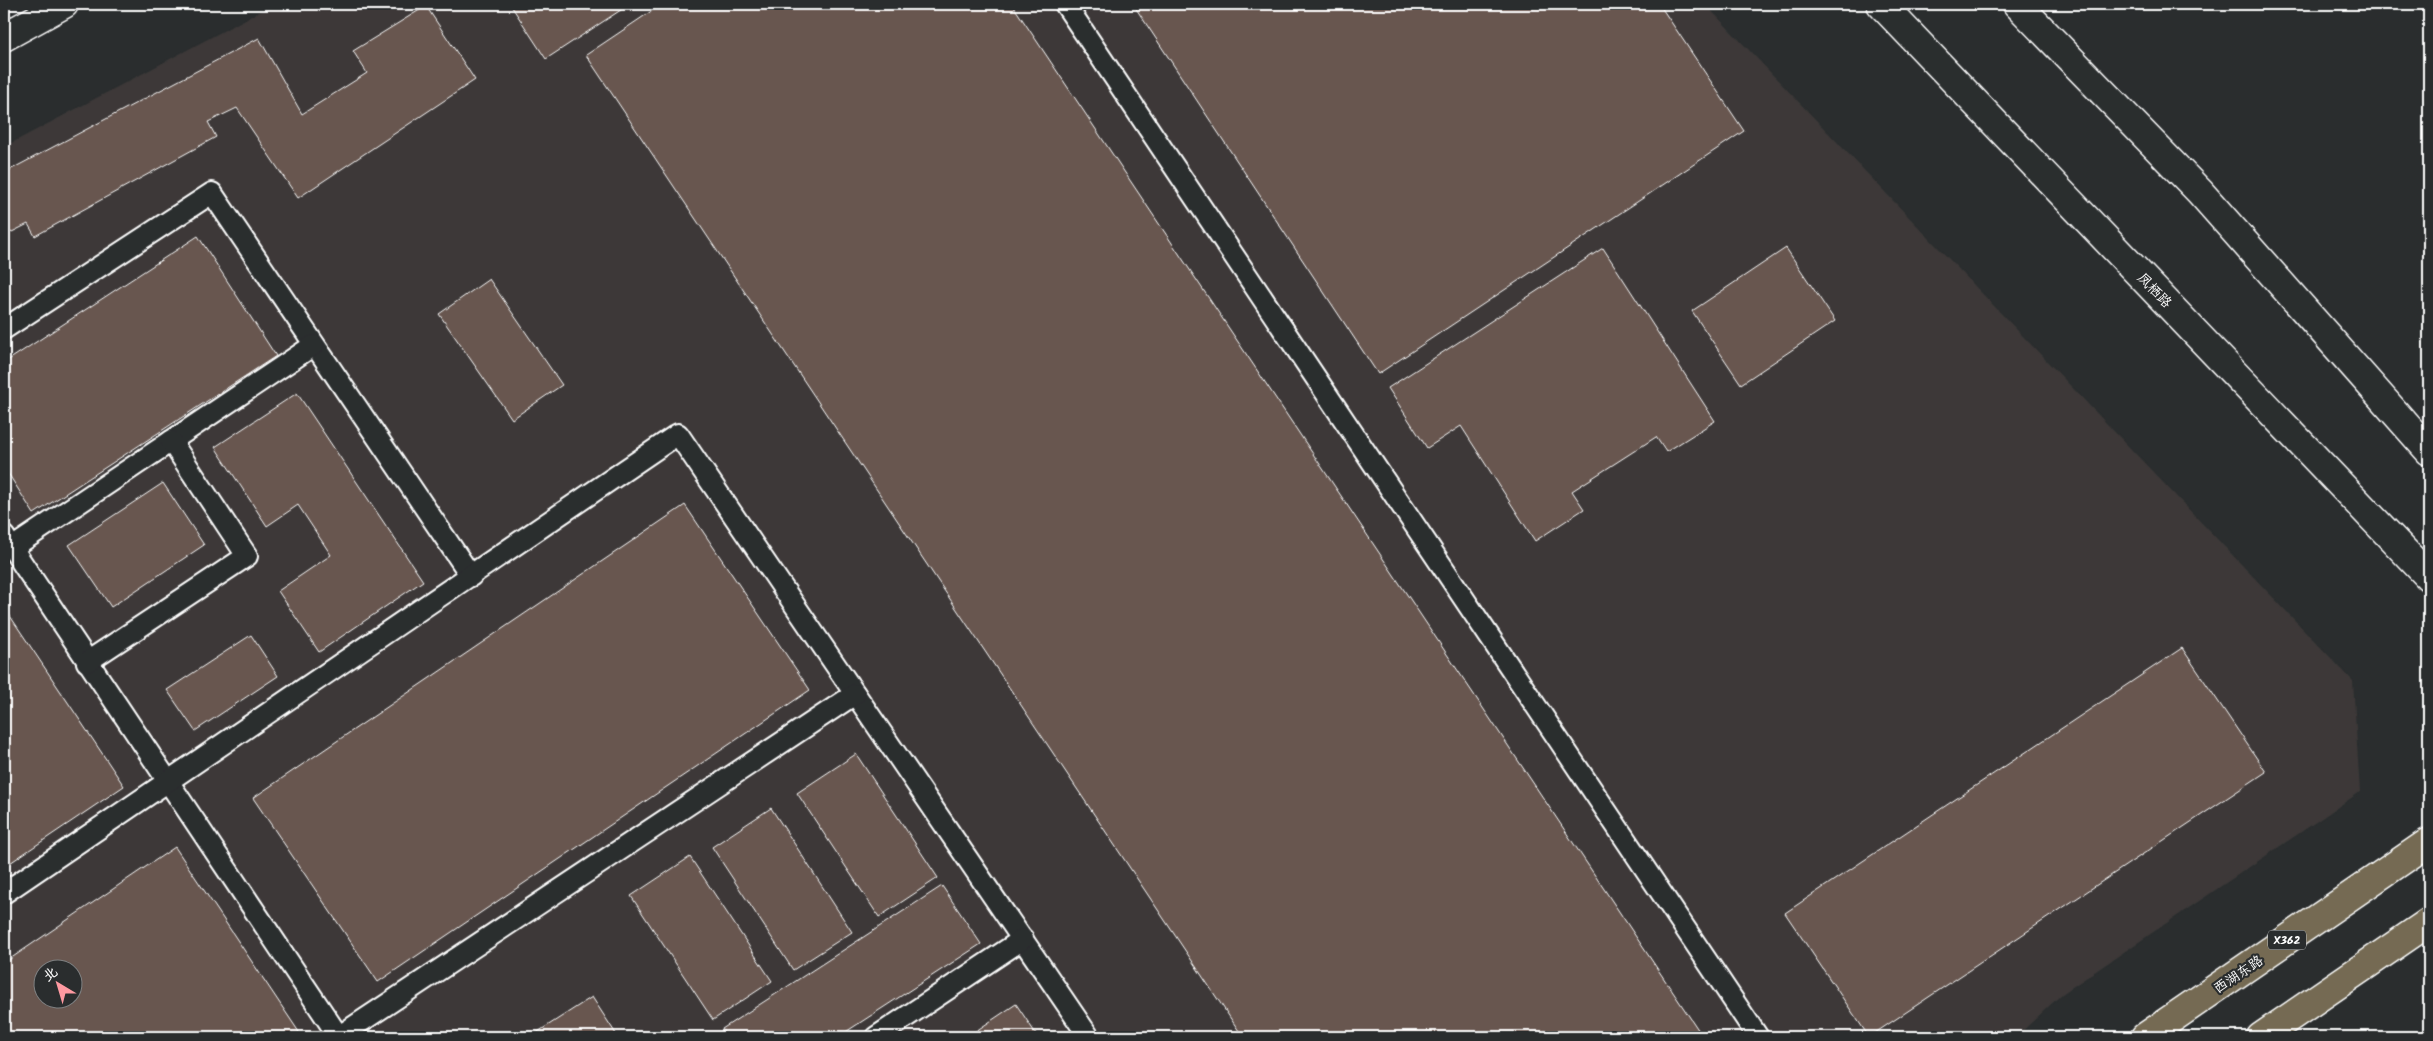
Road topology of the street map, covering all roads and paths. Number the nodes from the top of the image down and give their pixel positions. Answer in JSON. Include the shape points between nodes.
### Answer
{"nodes":[{"id":1,"x":64,"y":4,"type":"edge"},
{"id":2,"x":1065,"y":4,"type":"edge"},
{"id":3,"x":1881,"y":4,"type":"edge"},
{"id":4,"x":2017,"y":4,"type":"edge"},
{"id":5,"x":4,"y":37,"type":"edge"},
{"id":6,"x":4,"y":330,"type":"edge"},
{"id":7,"x":314,"y":345,"type":"junction"},
{"id":8,"x":171,"y":441,"type":"junction"},
{"id":9,"x":2429,"y":451,"type":"edge"},
{"id":10,"x":8,"y":542,"type":"edge"},
{"id":11,"x":471,"y":576,"type":"junction"},
{"id":12,"x":2429,"y":577,"type":"edge"},
{"id":13,"x":87,"y":662,"type":"junction"},
{"id":14,"x":855,"y":694,"type":"junction"},
{"id":15,"x":168,"y":782,"type":"junction"},
{"id":16,"x":2429,"y":842,"type":"edge"},
{"id":17,"x":4,"y":893,"type":"edge"},
{"id":18,"x":2429,"y":922,"type":"edge"},
{"id":19,"x":1023,"y":939,"type":"junction"},
{"id":20,"x":339,"y":1037,"type":"edge"},
{"id":21,"x":876,"y":1037,"type":"edge"},
{"id":22,"x":1089,"y":1037,"type":"edge"},
{"id":23,"x":1758,"y":1037,"type":"edge"},
{"id":24,"x":2145,"y":1037,"type":"edge"},
{"id":25,"x":2261,"y":1037,"type":"edge"}],
"edges":[{"from":1,"to":5,"type":"main road"},
{"from":2,"to":23,"type":"lane"},
{"from":3,"to":12,"type":"main road","name":"凤栖路"},
{"from":4,"to":9,"type":"main road","via":[[2200,192]]},
{"from":6,"to":7,"type":"lane","via":[[212,193]]},
{"from":7,"to":8,"type":"lane"},
{"from":7,"to":11,"type":"lane"},
{"from":8,"to":10,"type":"lane"},
{"from":8,"to":13,"type":"lane","via":[[247,556]]},
{"from":10,"to":13,"type":"lane"},
{"from":11,"to":14,"type":"lane","via":[[678,434]]},
{"from":11,"to":15,"type":"lane"},
{"from":13,"to":15,"type":"lane"},
{"from":14,"to":19,"type":"lane"},
{"from":14,"to":20,"type":"lane"},
{"from":15,"to":17,"type":"lane"},
{"from":15,"to":20,"type":"lane"},
{"from":16,"to":24,"type":"main road","name":"西湖东路","number":"X362"},
{"from":18,"to":25,"type":"main road"},
{"from":19,"to":21,"type":"lane"},
{"from":19,"to":22,"type":"lane"}]}
